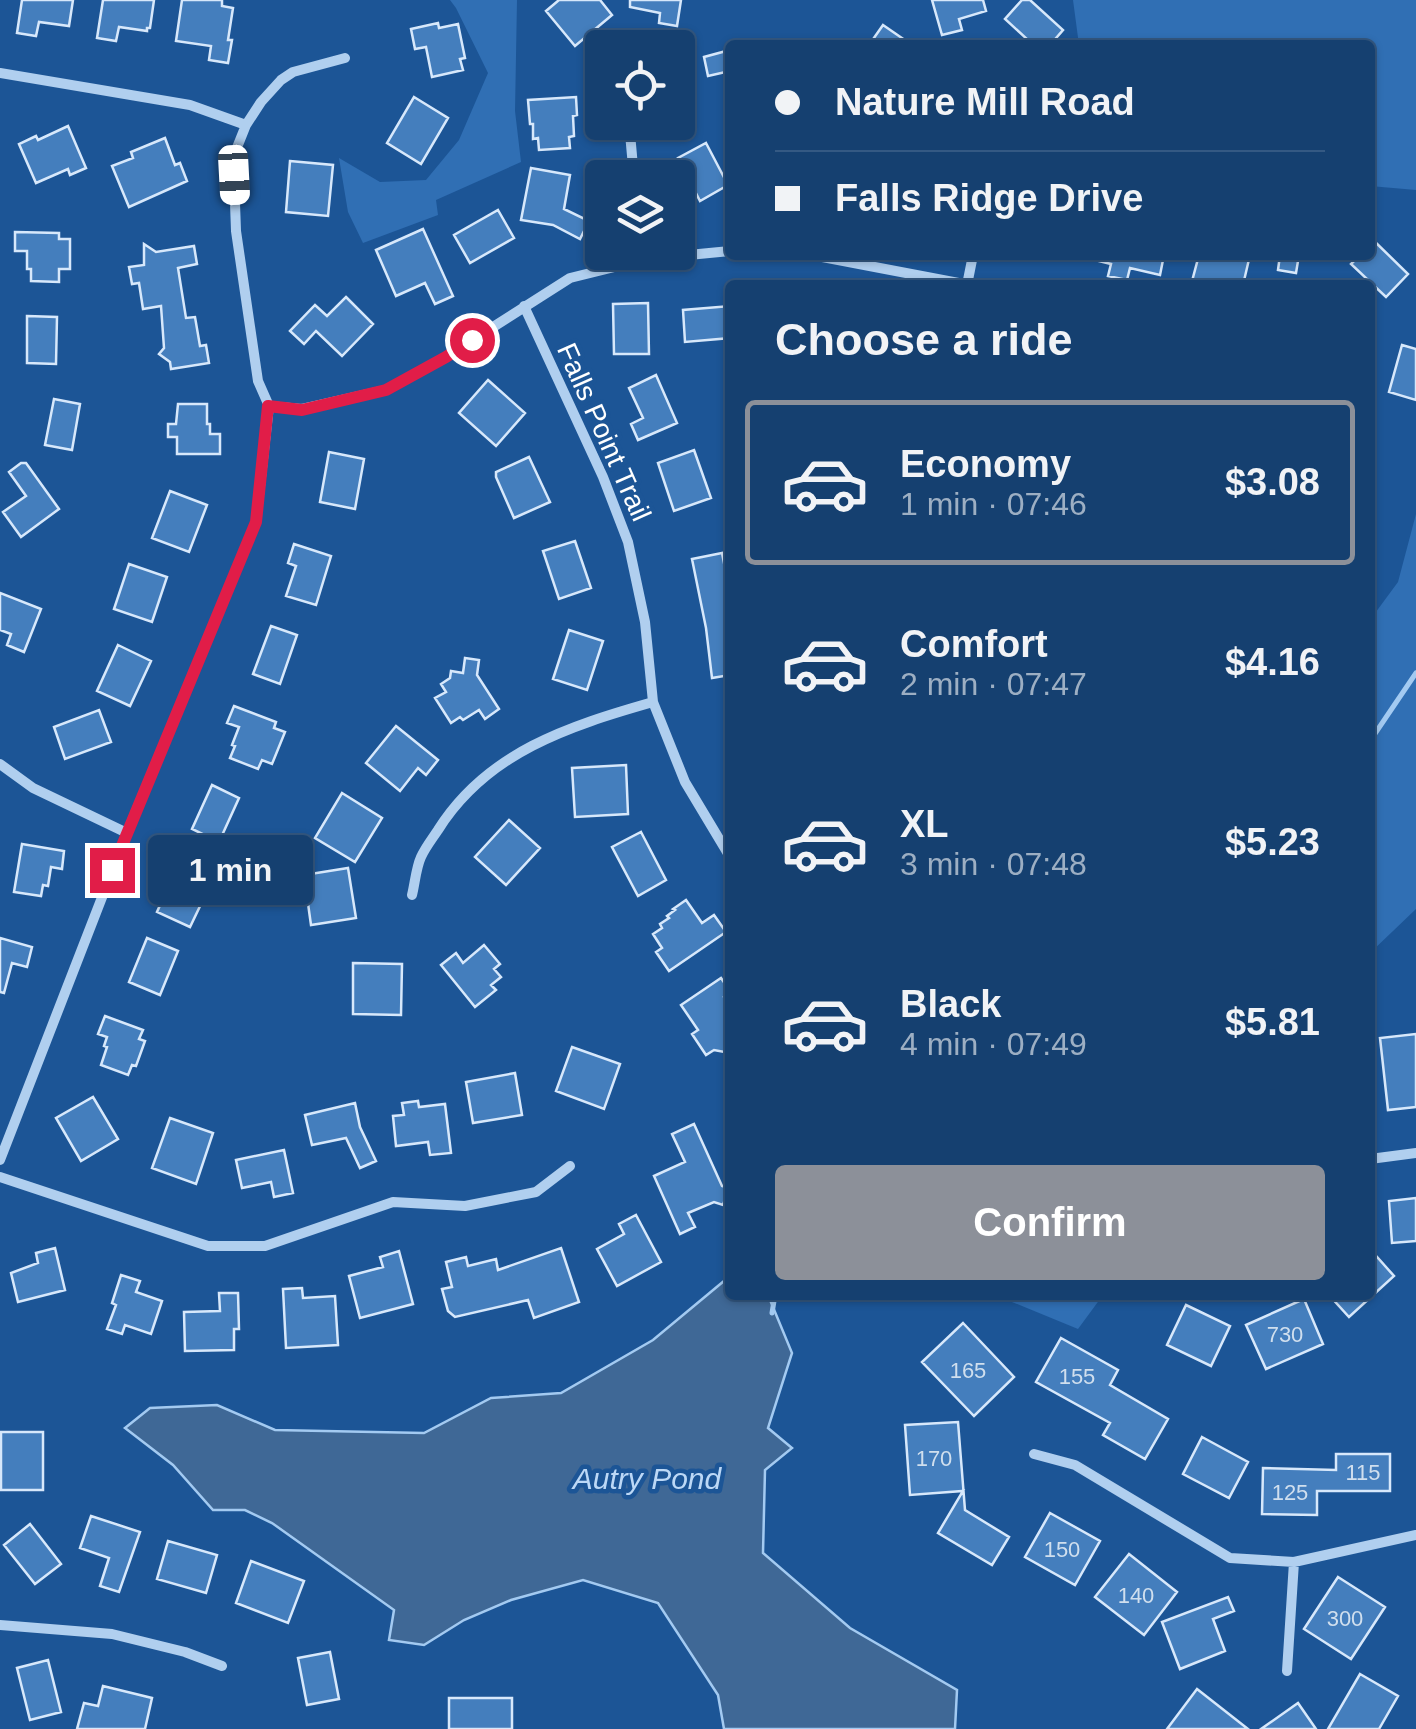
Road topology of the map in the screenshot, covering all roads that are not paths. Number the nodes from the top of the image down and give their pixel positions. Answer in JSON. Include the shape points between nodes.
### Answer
{"nodes":[{"id":1,"x":345,"y":58,"type":"dead end"},
{"id":2,"x":0,"y":73,"type":"edge"},
{"id":3,"x":246,"y":125,"type":"junction"},
{"id":4,"x":725,"y":250,"type":"edge"},
{"id":5,"x":695,"y":252,"type":"edge"},
{"id":6,"x":838,"y":260,"type":"edge"},
{"id":7,"x":598,"y":270,"type":"edge"},
{"id":8,"x":942,"y":280,"type":"edge"},
{"id":9,"x":524,"y":306,"type":"junction"},
{"id":10,"x":268,"y":406,"type":"junction"},
{"id":11,"x":653,"y":702,"type":"junction"},
{"id":12,"x":0,"y":764,"type":"edge"},
{"id":13,"x":127,"y":833,"type":"junction"},
{"id":14,"x":725,"y":848,"type":"edge"},
{"id":15,"x":412,"y":895,"type":"dead end"},
{"id":16,"x":1416,"y":1153,"type":"edge"},
{"id":17,"x":1375,"y":1158,"type":"edge"},
{"id":18,"x":0,"y":1160,"type":"edge"},
{"id":19,"x":570,"y":1166,"type":"dead end"},
{"id":20,"x":0,"y":1178,"type":"edge"},
{"id":21,"x":1034,"y":1454,"type":"dead end"},
{"id":22,"x":1416,"y":1534,"type":"edge"},
{"id":23,"x":1294,"y":1562,"type":"junction"},
{"id":24,"x":0,"y":1625,"type":"edge"},
{"id":25,"x":222,"y":1666,"type":"dead end"},
{"id":26,"x":1287,"y":1671,"type":"dead end"}],
"edges":[{"from":1,"to":3,"type":"street","via":[[293,72]]},
{"from":2,"to":3,"type":"street","via":[[190,104]]},
{"from":3,"to":10,"type":"street","via":[[236,150],[236,231],[258,381]]},
{"from":4,"to":5,"type":"street"},
{"from":6,"to":8,"type":"street"},
{"from":7,"to":9,"type":"street"},
{"from":9,"to":10,"type":"street","via":[[386,390],[302,410]]},
{"from":9,"to":11,"type":"street","name":"Falls Point Trail","via":[[628,542]]},
{"from":10,"to":13,"type":"street","via":[[256,522]]},
{"from":11,"to":14,"type":"street","name":"Falls Point Trail","via":[[686,782]]},
{"from":11,"to":15,"type":"street","via":[[531,744],[486,774],[430,842]]},
{"from":12,"to":13,"type":"street","via":[[33,788]]},
{"from":13,"to":18,"type":"street"},
{"from":16,"to":17,"type":"street"},
{"from":19,"to":20,"type":"street","via":[[536,1192],[465,1206],[392,1202],[265,1246],[208,1246]]},
{"from":21,"to":23,"type":"street","via":[[1075,1465],[1230,1558]]},
{"from":22,"to":23,"type":"street"},
{"from":23,"to":26,"type":"street"},
{"from":24,"to":25,"type":"street","via":[[112,1634]]}]}
